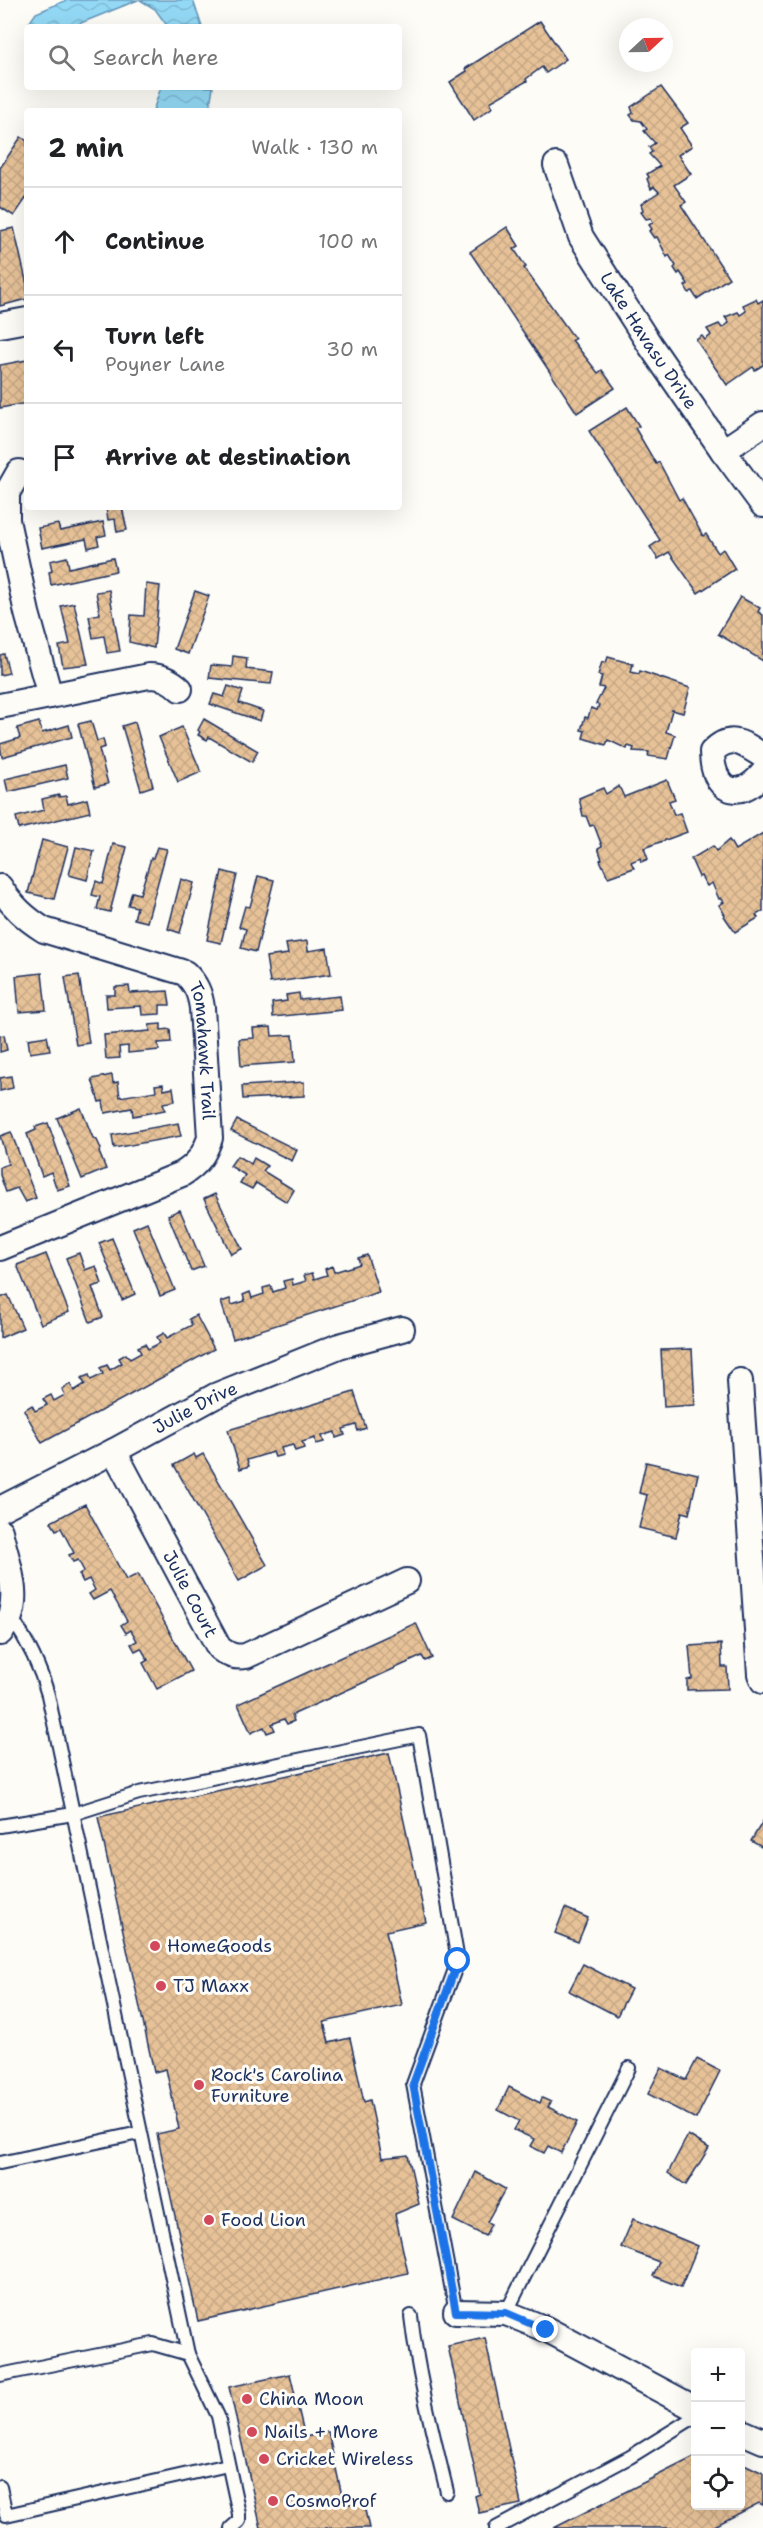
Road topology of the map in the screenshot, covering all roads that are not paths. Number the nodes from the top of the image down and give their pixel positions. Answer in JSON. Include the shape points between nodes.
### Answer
{"nodes":[{"id":1,"x":556,"y":165,"type":"dead end"},
{"id":2,"x":24,"y":321,"type":"edge"},
{"id":3,"x":0,"y":325,"type":"edge"},
{"id":4,"x":763,"y":424,"type":"edge"},
{"id":5,"x":723,"y":451,"type":"junction"},
{"id":6,"x":19,"y":472,"type":"dead end"},
{"id":7,"x":763,"y":505,"type":"edge"},
{"id":8,"x":180,"y":689,"type":"dead end"},
{"id":9,"x":50,"y":696,"type":"junction"},
{"id":10,"x":0,"y":706,"type":"edge"},
{"id":11,"x":763,"y":756,"type":"edge"},
{"id":12,"x":763,"y":773,"type":"edge"},
{"id":13,"x":0,"y":887,"type":"edge"},
{"id":14,"x":0,"y":1248,"type":"edge"},
{"id":15,"x":402,"y":1329,"type":"dead end"},
{"id":16,"x":740,"y":1381,"type":"dead end"},
{"id":17,"x":114,"y":1451,"type":"junction"},
{"id":18,"x":0,"y":1509,"type":"edge"},
{"id":19,"x":0,"y":1531,"type":"edge"},
{"id":20,"x":407,"y":1581,"type":"dead end"},
{"id":21,"x":5,"y":1625,"type":"edge"},
{"id":22,"x":763,"y":1681,"type":"edge"},
{"id":23,"x":73,"y":1814,"type":"junction"},
{"id":24,"x":0,"y":1826,"type":"edge"},
{"id":25,"x":629,"y":2068,"type":"dead end"},
{"id":26,"x":140,"y":2133,"type":"junction"},
{"id":27,"x":0,"y":2163,"type":"edge"},
{"id":28,"x":456,"y":2312,"type":"joint"},
{"id":29,"x":506,"y":2313,"type":"junction"},
{"id":30,"x":411,"y":2316,"type":"dead end"},
{"id":31,"x":188,"y":2354,"type":"junction"},
{"id":32,"x":0,"y":2375,"type":"edge"},
{"id":33,"x":691,"y":2406,"type":"edge"},
{"id":34,"x":691,"y":2419,"type":"edge"},
{"id":35,"x":745,"y":2433,"type":"edge"},
{"id":36,"x":763,"y":2441,"type":"edge"},
{"id":37,"x":228,"y":2465,"type":"junction"},
{"id":38,"x":0,"y":2487,"type":"edge"},
{"id":39,"x":447,"y":2492,"type":"dead end"},
{"id":40,"x":231,"y":2528,"type":"edge"},
{"id":41,"x":496,"y":2528,"type":"edge"}],
"edges":[{"from":1,"to":5,"type":"street","name":"Lake Havasu Drive","via":[[581,237]]},
{"from":2,"to":3,"type":"street"},
{"from":4,"to":5,"type":"street"},
{"from":5,"to":7,"type":"street","name":"Lake Havasu Drive"},
{"from":6,"to":9,"type":"street","via":[[7,493],[7,520]]},
{"from":8,"to":9,"type":"street","via":[[171,681],[149,676]]},
{"from":9,"to":10,"type":"street"},
{"from":11,"to":12,"type":"street","via":[[741,742],[730,741],[712,752],[712,766],[724,787],[745,788]]},
{"from":13,"to":14,"type":"street","name":"Tomahawk Trail","via":[[10,903],[44,930],[185,973],[193,981],[201,994],[210,1138],[194,1167],[182,1174]]},
{"from":15,"to":17,"type":"street","name":"Julie Drive","via":[[339,1346],[215,1396]]},
{"from":16,"to":22,"type":"street"},
{"from":17,"to":18,"type":"street","name":"Julie Drive"},
{"from":17,"to":20,"type":"street","name":"Julie Court","via":[[219,1648],[228,1655],[246,1656]]},
{"from":19,"to":21,"type":"street","via":[[14,1594]]},
{"from":21,"to":23,"type":"lane","via":[[27,1640],[41,1670]]},
{"from":23,"to":24,"type":"lane"},
{"from":23,"to":26,"type":"lane"},
{"from":23,"to":28,"type":"lane","via":[[139,1793],[419,1736],[458,1961],[413,2084]]},
{"from":25,"to":29,"type":"lane"},
{"from":26,"to":27,"type":"lane"},
{"from":26,"to":31,"type":"lane"},
{"from":28,"to":29,"type":"street"},
{"from":29,"to":33,"type":"street"},
{"from":30,"to":39,"type":"lane"},
{"from":31,"to":32,"type":"lane","via":[[153,2344]]},
{"from":31,"to":37,"type":"lane","via":[[218,2415]]},
{"from":34,"to":41,"type":"lane","via":[[630,2457]]},
{"from":35,"to":36,"type":"street"},
{"from":37,"to":38,"type":"lane","via":[[6,2515]]},
{"from":37,"to":40,"type":"lane","via":[[239,2514],[239,2521]]}]}
